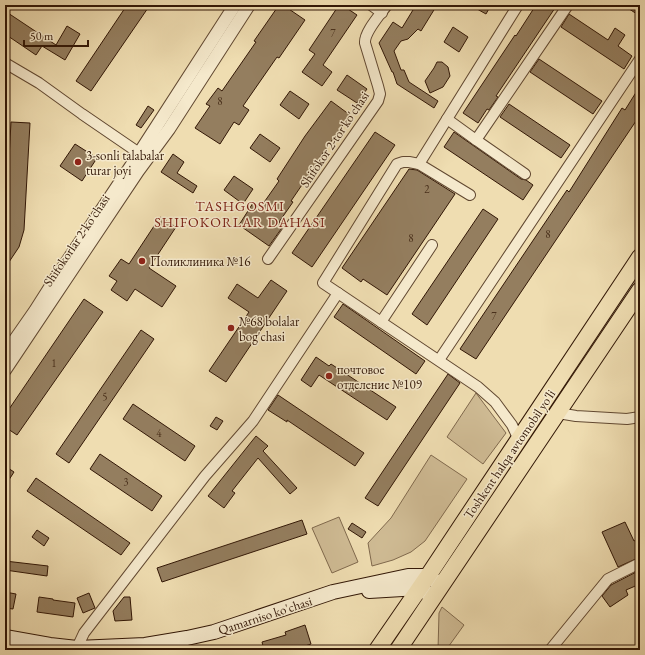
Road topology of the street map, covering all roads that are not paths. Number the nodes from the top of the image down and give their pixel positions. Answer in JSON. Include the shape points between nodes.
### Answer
{"nodes":[{"id":1,"x":235,"y":5,"type":"edge"},
{"id":2,"x":249,"y":5,"type":"edge"},
{"id":3,"x":371,"y":5,"type":"edge"},
{"id":4,"x":518,"y":5,"type":"edge"},
{"id":5,"x":568,"y":5,"type":"edge"},
{"id":6,"x":384,"y":9,"type":"edge"},
{"id":7,"x":640,"y":59,"type":"edge"},
{"id":8,"x":5,"y":63,"type":"edge"},
{"id":9,"x":447,"y":119,"type":"junction"},
{"id":10,"x":476,"y":140,"type":"junction"},
{"id":11,"x":139,"y":153,"type":"junction"},
{"id":12,"x":419,"y":164,"type":"junction"},
{"id":13,"x":525,"y":174,"type":"dead end"},
{"id":14,"x":470,"y":194,"type":"dead end"},
{"id":15,"x":432,"y":245,"type":"dead end"},
{"id":16,"x":640,"y":257,"type":"edge"},
{"id":17,"x":268,"y":259,"type":"dead end"},
{"id":18,"x":640,"y":290,"type":"edge"},
{"id":19,"x":338,"y":293,"type":"junction"},
{"id":20,"x":381,"y":322,"type":"junction"},
{"id":21,"x":5,"y":354,"type":"edge"},
{"id":22,"x":439,"y":360,"type":"junction"},
{"id":23,"x":5,"y":370,"type":"edge"},
{"id":24,"x":558,"y":413,"type":"junction"},
{"id":25,"x":640,"y":417,"type":"edge"},
{"id":26,"x":519,"y":440,"type":"junction"},
{"id":27,"x":533,"y":449,"type":"junction"},
{"id":28,"x":488,"y":486,"type":"junction"},
{"id":29,"x":502,"y":496,"type":"junction"},
{"id":30,"x":640,"y":563,"type":"edge"},
{"id":31,"x":424,"y":582,"type":"junction"},
{"id":32,"x":438,"y":592,"type":"junction"},
{"id":33,"x":5,"y":637,"type":"edge"},
{"id":34,"x":5,"y":644,"type":"edge"},
{"id":35,"x":145,"y":647,"type":"edge"},
{"id":36,"x":71,"y":649,"type":"edge"},
{"id":37,"x":41,"y":650,"type":"edge"},
{"id":38,"x":158,"y":650,"type":"edge"},
{"id":39,"x":377,"y":650,"type":"edge"},
{"id":40,"x":398,"y":650,"type":"edge"},
{"id":41,"x":550,"y":650,"type":"edge"}],
"edges":[{"from":1,"to":11,"type":"street","name":"Shifokorlar 2-ko'chasi"},
{"from":2,"to":23,"type":"street","name":"Shifokorlar 2-ko'chasi","via":[[169,129]]},
{"from":3,"to":6,"type":"street"},
{"from":4,"to":9,"type":"street"},
{"from":5,"to":10,"type":"street"},
{"from":6,"to":17,"type":"street","name":"Shifokor 2-tor ko'chasi","via":[[365,38],[380,94],[378,102]]},
{"from":7,"to":22,"type":"street"},
{"from":8,"to":11,"type":"street","via":[[40,83]]},
{"from":9,"to":10,"type":"street"},
{"from":9,"to":12,"type":"street"},
{"from":10,"to":13,"type":"street"},
{"from":11,"to":21,"type":"street","name":"Shifokorlar 2-ko'chasi"},
{"from":12,"to":14,"type":"street"},
{"from":12,"to":19,"type":"street","via":[[397,164],[324,283]]},
{"from":15,"to":20,"type":"street"},
{"from":16,"to":26,"type":"highway","name":"Toshkent halqa avtomobil yo'li"},
{"from":18,"to":24,"type":"highway","name":"Toshkent halqa avtomobil yo'li"},
{"from":19,"to":20,"type":"street"},
{"from":19,"to":36,"type":"street","via":[[253,421],[204,476]]},
{"from":20,"to":22,"type":"street"},
{"from":22,"to":26,"type":"street","via":[[495,402],[512,425]]},
{"from":24,"to":25,"type":"street","via":[[627,419]]},
{"from":24,"to":27,"type":"highway","name":"Toshkent halqa avtomobil yo'li"},
{"from":26,"to":27,"type":"highway"},
{"from":26,"to":28,"type":"highway","name":"Toshkent halqa avtomobil yo'li"},
{"from":27,"to":29,"type":"highway","name":"Toshkent halqa avtomobil yo'li"},
{"from":28,"to":29,"type":"highway"},
{"from":28,"to":31,"type":"highway","name":"Toshkent halqa avtomobil yo'li"},
{"from":29,"to":32,"type":"highway","name":"Toshkent halqa avtomobil yo'li"},
{"from":30,"to":41,"type":"street","via":[[608,579]]},
{"from":31,"to":32,"type":"main road"},
{"from":31,"to":35,"type":"main road","name":"Qamarniso ko'chasi","via":[[408,576],[333,592],[214,632]]},
{"from":31,"to":38,"type":"main road","name":"Qamarniso ko'chasi","via":[[350,593],[214,640]]},
{"from":31,"to":39,"type":"highway","name":"Toshkent halqa avtomobil yo'li"},
{"from":32,"to":40,"type":"highway","name":"Toshkent halqa avtomobil yo'li"},
{"from":33,"to":36,"type":"main road","name":"Qamarniso ko'chasi"},
{"from":34,"to":37,"type":"main road"},
{"from":35,"to":36,"type":"main road","name":"Qamarniso ko'chasi"}]}
